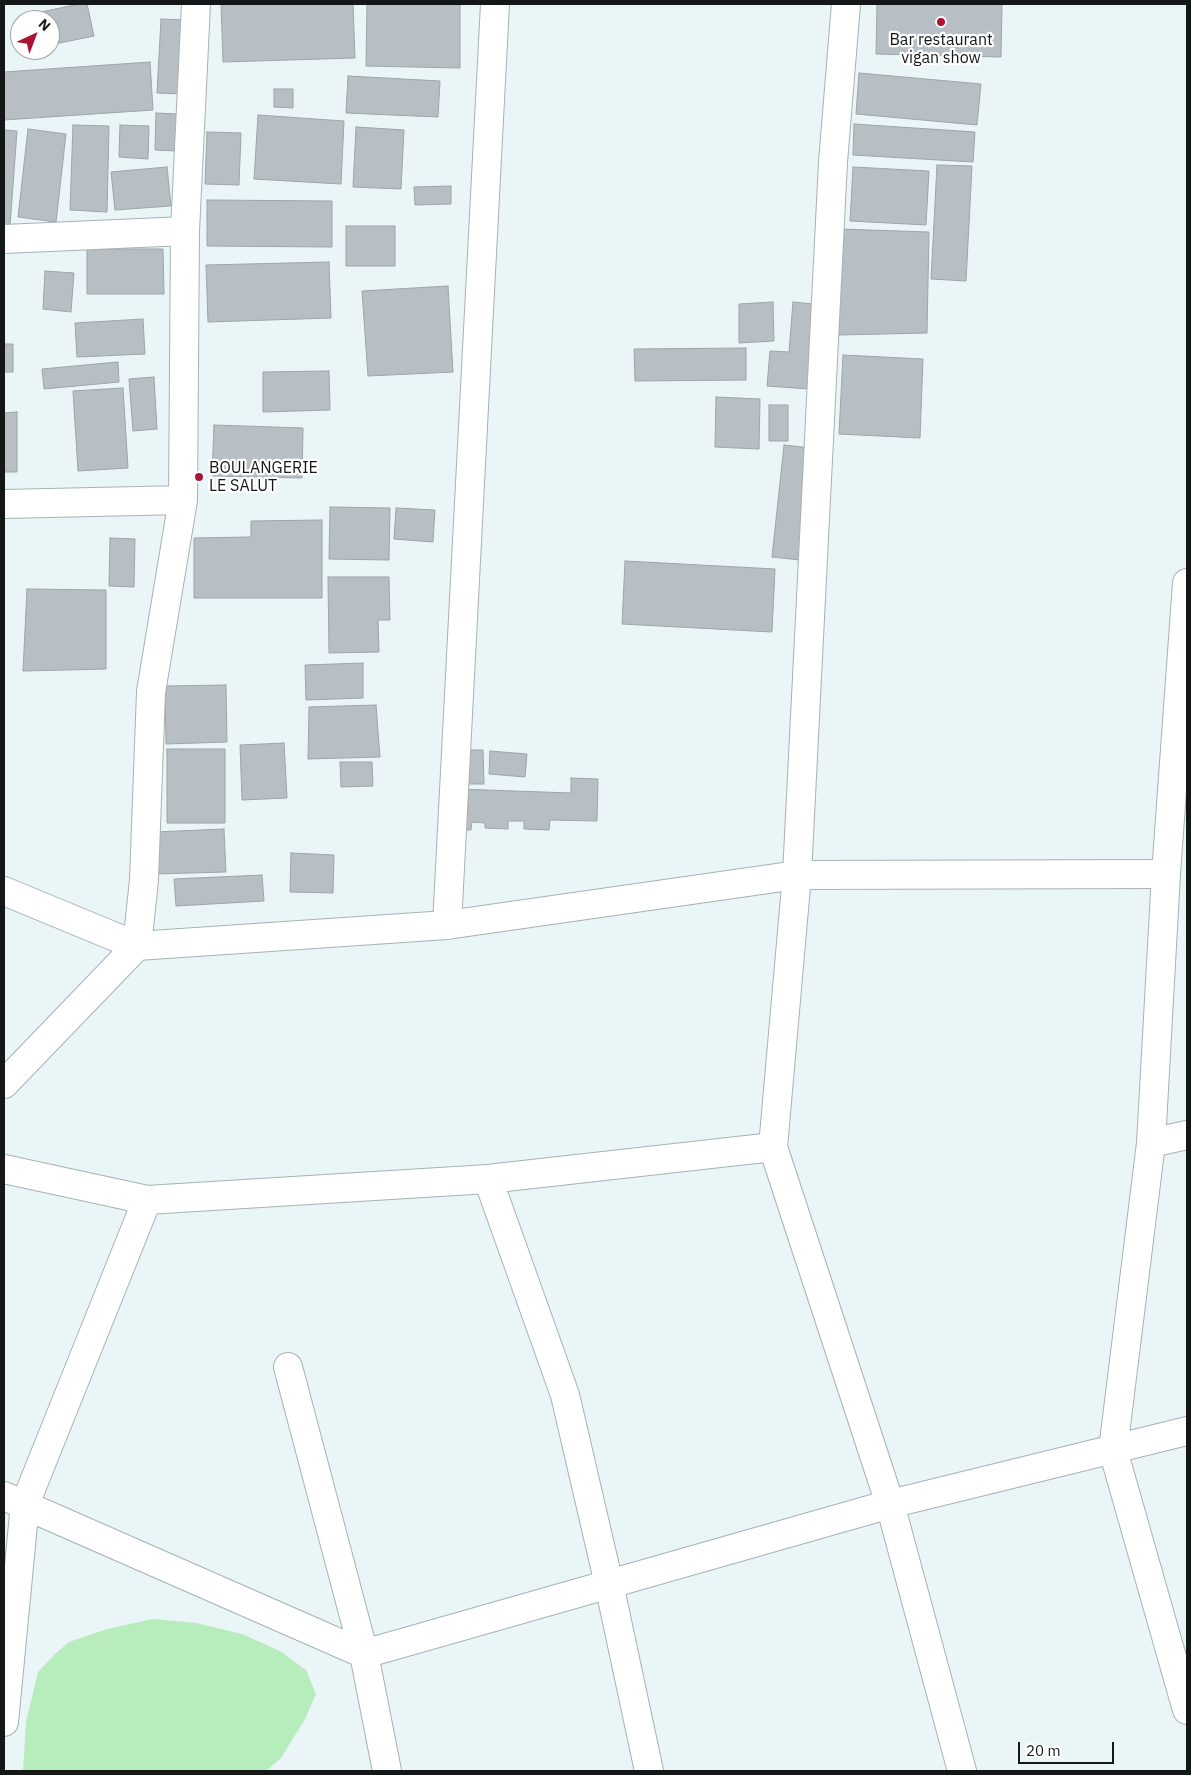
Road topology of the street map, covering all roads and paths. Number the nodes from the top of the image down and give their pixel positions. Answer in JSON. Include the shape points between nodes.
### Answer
{"nodes":[{"id":1,"x":196,"y":4,"type":"edge"},
{"id":2,"x":495,"y":4,"type":"edge"},
{"id":3,"x":846,"y":4,"type":"edge"},
{"id":4,"x":185,"y":231,"type":"junction"},
{"id":5,"x":4,"y":239,"type":"edge"},
{"id":6,"x":183,"y":500,"type":"junction"},
{"id":7,"x":4,"y":504,"type":"edge"},
{"id":8,"x":1187,"y":583,"type":"edge"},
{"id":9,"x":797,"y":874,"type":"junction"},
{"id":10,"x":1166,"y":874,"type":"junction"},
{"id":11,"x":4,"y":892,"type":"edge"},
{"id":12,"x":447,"y":925,"type":"junction"},
{"id":13,"x":137,"y":946,"type":"junction"},
{"id":14,"x":4,"y":1084,"type":"edge"},
{"id":15,"x":1187,"y":1135,"type":"edge"},
{"id":16,"x":1151,"y":1143,"type":"junction"},
{"id":17,"x":773,"y":1147,"type":"junction"},
{"id":18,"x":4,"y":1169,"type":"edge"},
{"id":19,"x":488,"y":1179,"type":"junction"},
{"id":20,"x":147,"y":1200,"type":"junction"},
{"id":21,"x":288,"y":1368,"type":"dead end"},
{"id":22,"x":1187,"y":1431,"type":"edge"},
{"id":23,"x":1113,"y":1450,"type":"junction"},
{"id":24,"x":14,"y":1500,"type":"edge"},
{"id":25,"x":890,"y":1504,"type":"junction"},
{"id":26,"x":609,"y":1584,"type":"junction"},
{"id":27,"x":364,"y":1654,"type":"junction"},
{"id":28,"x":1187,"y":1710,"type":"edge"},
{"id":29,"x":4,"y":1722,"type":"edge"},
{"id":30,"x":387,"y":1771,"type":"edge"},
{"id":31,"x":649,"y":1771,"type":"edge"},
{"id":32,"x":962,"y":1771,"type":"edge"}],
"edges":[{"from":1,"to":4,"type":"street"},
{"from":2,"to":12,"type":"street"},
{"from":3,"to":9,"type":"street","via":[[834,162]]},
{"from":4,"to":5,"type":"street"},
{"from":4,"to":6,"type":"street"},
{"from":6,"to":7,"type":"street"},
{"from":6,"to":13,"type":"street","via":[[150,692],[144,880]]},
{"from":8,"to":10,"type":"street"},
{"from":9,"to":10,"type":"street"},
{"from":9,"to":12,"type":"street"},
{"from":9,"to":17,"type":"street"},
{"from":10,"to":16,"type":"street"},
{"from":11,"to":13,"type":"street"},
{"from":12,"to":13,"type":"street"},
{"from":13,"to":14,"type":"street"},
{"from":15,"to":16,"type":"street"},
{"from":16,"to":23,"type":"street"},
{"from":17,"to":19,"type":"street"},
{"from":17,"to":25,"type":"street"},
{"from":18,"to":20,"type":"street"},
{"from":19,"to":20,"type":"street"},
{"from":19,"to":26,"type":"street","via":[[565,1395]]},
{"from":20,"to":24,"type":"street"},
{"from":21,"to":27,"type":"street"},
{"from":22,"to":23,"type":"street"},
{"from":23,"to":25,"type":"street"},
{"from":23,"to":28,"type":"street"},
{"from":24,"to":27,"type":"street"},
{"from":24,"to":29,"type":"street"},
{"from":25,"to":26,"type":"street"},
{"from":25,"to":32,"type":"street"},
{"from":26,"to":27,"type":"street"},
{"from":26,"to":31,"type":"street"},
{"from":27,"to":30,"type":"street"}]}
